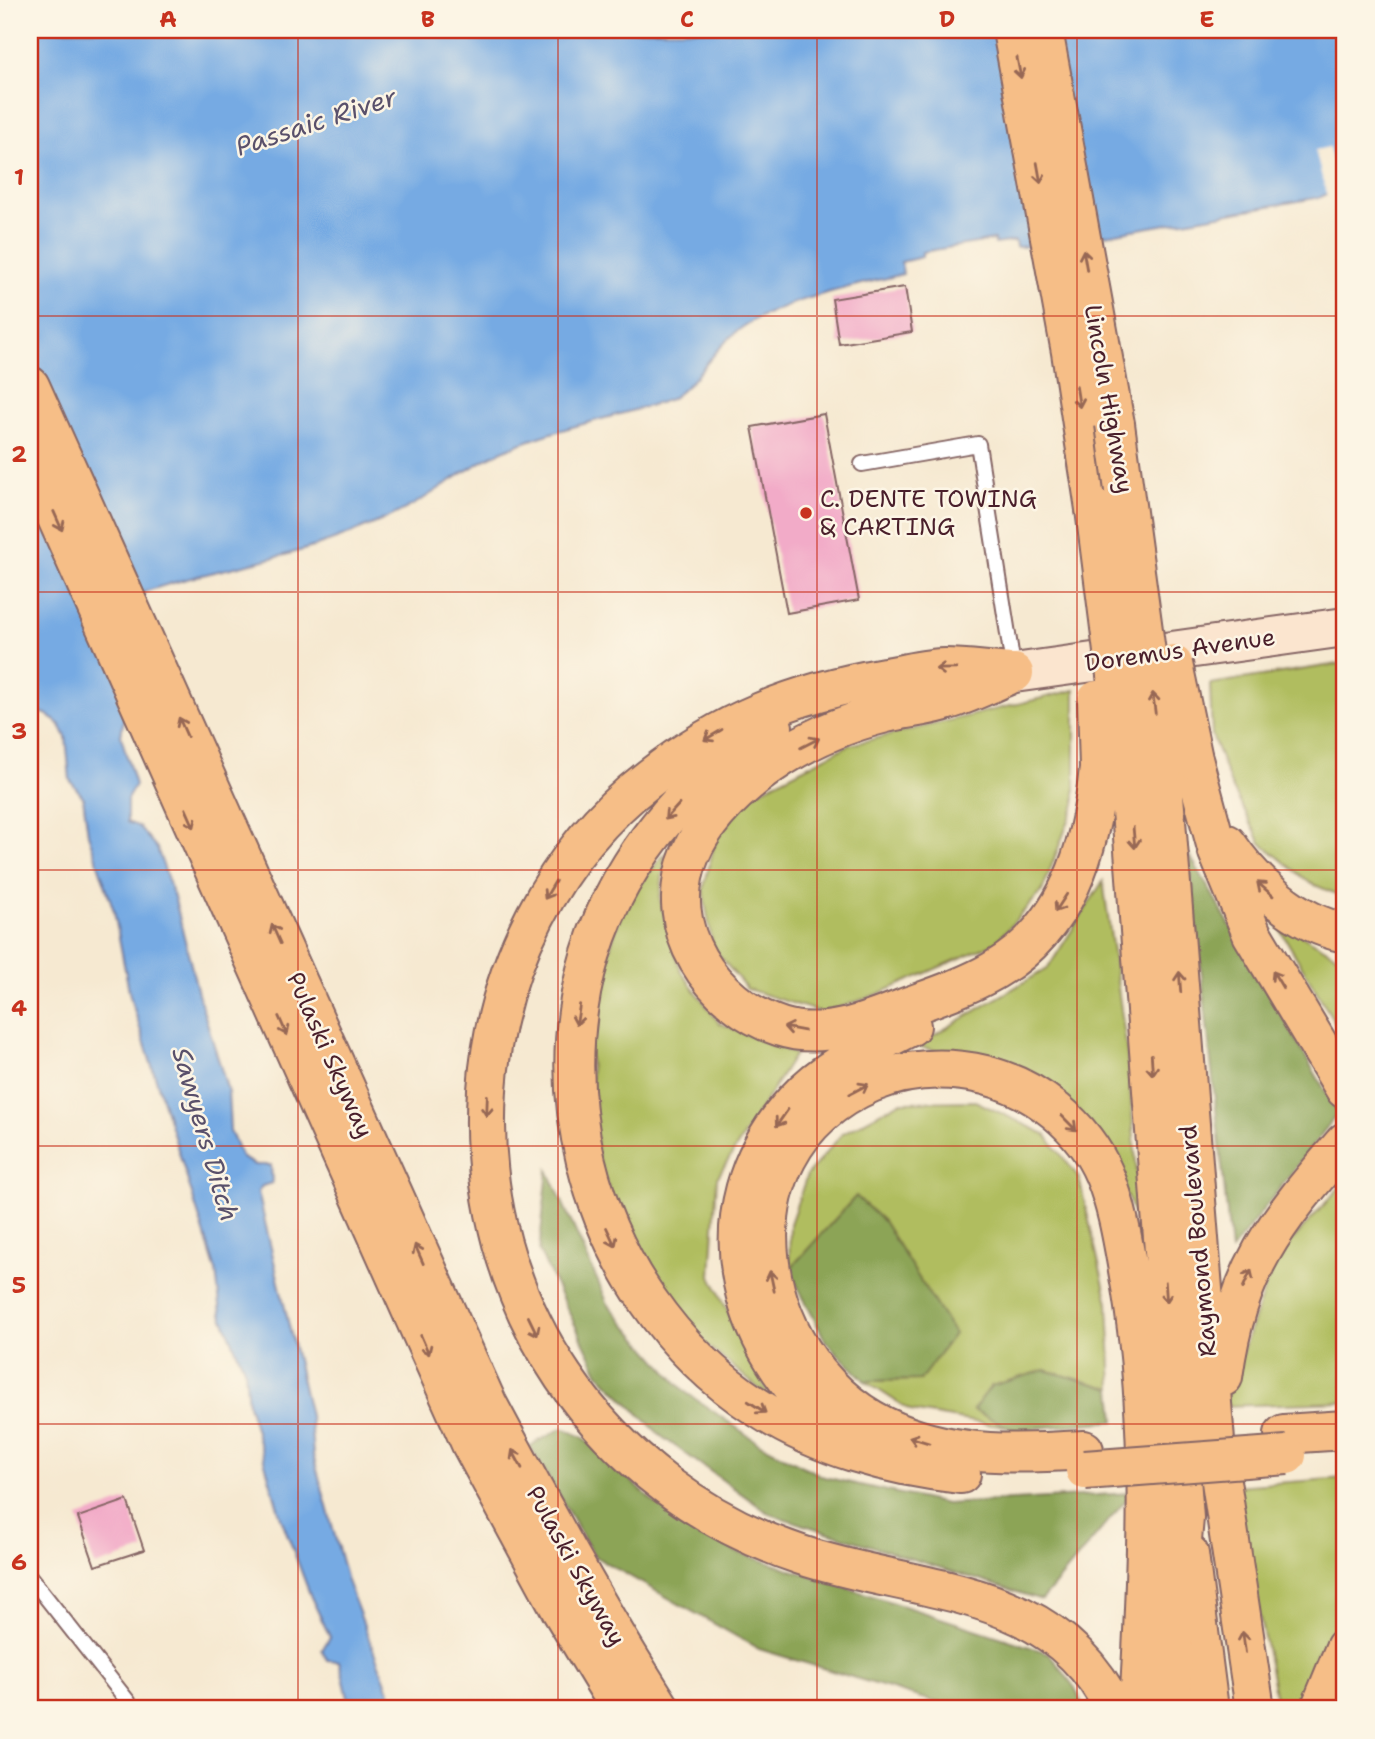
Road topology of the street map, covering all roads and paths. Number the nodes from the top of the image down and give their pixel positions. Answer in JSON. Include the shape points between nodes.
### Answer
{"nodes":[{"id":1,"x":1012,"y":30,"type":"edge"},
{"id":2,"x":1043,"y":30,"type":"edge"},
{"id":3,"x":30,"y":386,"type":"edge"},
{"id":4,"x":30,"y":458,"type":"edge"},
{"id":5,"x":862,"y":464,"type":"dead end"},
{"id":6,"x":1345,"y":627,"type":"edge"},
{"id":7,"x":1014,"y":673,"type":"junction"},
{"id":8,"x":845,"y":685,"type":"junction"},
{"id":9,"x":1145,"y":767,"type":"junction"},
{"id":10,"x":1207,"y":813,"type":"junction"},
{"id":11,"x":1345,"y":933,"type":"edge"},
{"id":12,"x":975,"y":981,"type":"junction"},
{"id":13,"x":1345,"y":1089,"type":"edge"},
{"id":14,"x":1345,"y":1142,"type":"edge"},
{"id":15,"x":1345,"y":1430,"type":"edge"},
{"id":16,"x":1215,"y":1441,"type":"junction"},
{"id":17,"x":1285,"y":1445,"type":"junction"},
{"id":18,"x":1345,"y":1451,"type":"edge"},
{"id":19,"x":881,"y":1458,"type":"junction"},
{"id":20,"x":1085,"y":1460,"type":"junction"},
{"id":21,"x":1184,"y":1517,"type":"junction"},
{"id":22,"x":30,"y":1577,"type":"edge"},
{"id":23,"x":1345,"y":1648,"type":"edge"},
{"id":24,"x":134,"y":1709,"type":"edge"},
{"id":25,"x":621,"y":1709,"type":"edge"},
{"id":26,"x":661,"y":1709,"type":"edge"},
{"id":27,"x":1114,"y":1709,"type":"edge"},
{"id":28,"x":1139,"y":1709,"type":"edge"},
{"id":29,"x":1171,"y":1709,"type":"edge"},
{"id":30,"x":1209,"y":1709,"type":"edge"},
{"id":31,"x":1255,"y":1709,"type":"edge"},
{"id":32,"x":1320,"y":1709,"type":"edge"}],
"edges":[{"from":1,"to":9,"type":"main road","name":"Lincoln Highway","one_way":true,"bridge":true},
{"from":9,"to":2,"type":"main road","name":"Lincoln Highway","one_way":true,"bridge":true,"via":[[1115,424]]},
{"from":26,"to":3,"type":"main road","name":"Pulaski Skyway","one_way":true,"via":[[618,1642],[488,1405]]},
{"from":4,"to":25,"type":"main road","name":"Pulaski Skyway","one_way":true,"via":[[471,1444]]},
{"from":5,"to":7,"type":"lane","via":[[978,444]]},
{"from":6,"to":7,"type":"main road","name":"Doremus Avenue"},
{"from":7,"to":8,"type":"main road","one_way":true,"via":[[943,668]]},
{"from":12,"to":7,"type":"main road","one_way":true,"via":[[860,1024],[820,1031],[782,1027],[740,1008],[708,977],[689,939],[682,897],[684,875],[708,823],[772,764],[861,720],[947,701]]},
{"from":8,"to":19,"type":"main road","one_way":true,"via":[[724,760],[657,828],[630,867],[598,936],[584,985],[576,1032],[575,1105],[582,1153],[606,1226],[642,1293],[675,1337],[715,1376],[758,1408],[806,1434]]},
{"from":8,"to":27,"type":"main road","one_way":true,"via":[[754,712],[671,761],[592,831],[553,886],[513,968],[491,1051],[487,1160],[500,1240],[535,1330],[565,1381],[621,1447],[670,1488],[722,1521],[794,1552],[972,1597],[1020,1615],[1068,1645],[1094,1674]]},
{"from":9,"to":10,"type":"main road"},
{"from":9,"to":12,"type":"main road","one_way":true,"via":[[1087,843],[1063,901],[1026,948]]},
{"from":16,"to":9,"type":"main road","name":"Raymond Boulevard","one_way":true},
{"from":9,"to":21,"type":"main road","name":"Raymond Boulevard","one_way":true},
{"from":11,"to":10,"type":"main road","one_way":true,"via":[[1303,916],[1268,891],[1236,856]]},
{"from":13,"to":10,"type":"main road","one_way":true,"via":[[1252,934]]},
{"from":12,"to":19,"type":"main road","one_way":true,"via":[[913,1025],[838,1065],[796,1100],[763,1148],[743,1207],[740,1269],[760,1339],[801,1397],[848,1438]]},
{"from":16,"to":14,"type":"main road","one_way":true,"via":[[1227,1345],[1245,1281],[1289,1208]]},
{"from":15,"to":17,"type":"main road"},
{"from":31,"to":16,"type":"main road","name":"Raymond Boulevard","one_way":true},
{"from":17,"to":18,"type":"main road"},
{"from":17,"to":20,"type":"main road"},
{"from":19,"to":20,"type":"main road","via":[[976,1475]]},
{"from":20,"to":28,"type":"main road","one_way":true,"via":[[982,1453],[921,1441],[859,1413],[811,1365],[778,1306],[768,1264],[768,1223],[776,1188],[798,1141],[840,1101],[867,1085],[911,1071],[959,1070],[991,1077],[1023,1089],[1052,1108],[1088,1145],[1103,1171],[1124,1246],[1143,1397],[1147,1520]]},
{"from":21,"to":29,"type":"main road"},
{"from":21,"to":30,"type":"main road","name":"Raymond Boulevard"},
{"from":22,"to":24,"type":"lane"},
{"from":23,"to":32,"type":"main road"}]}
